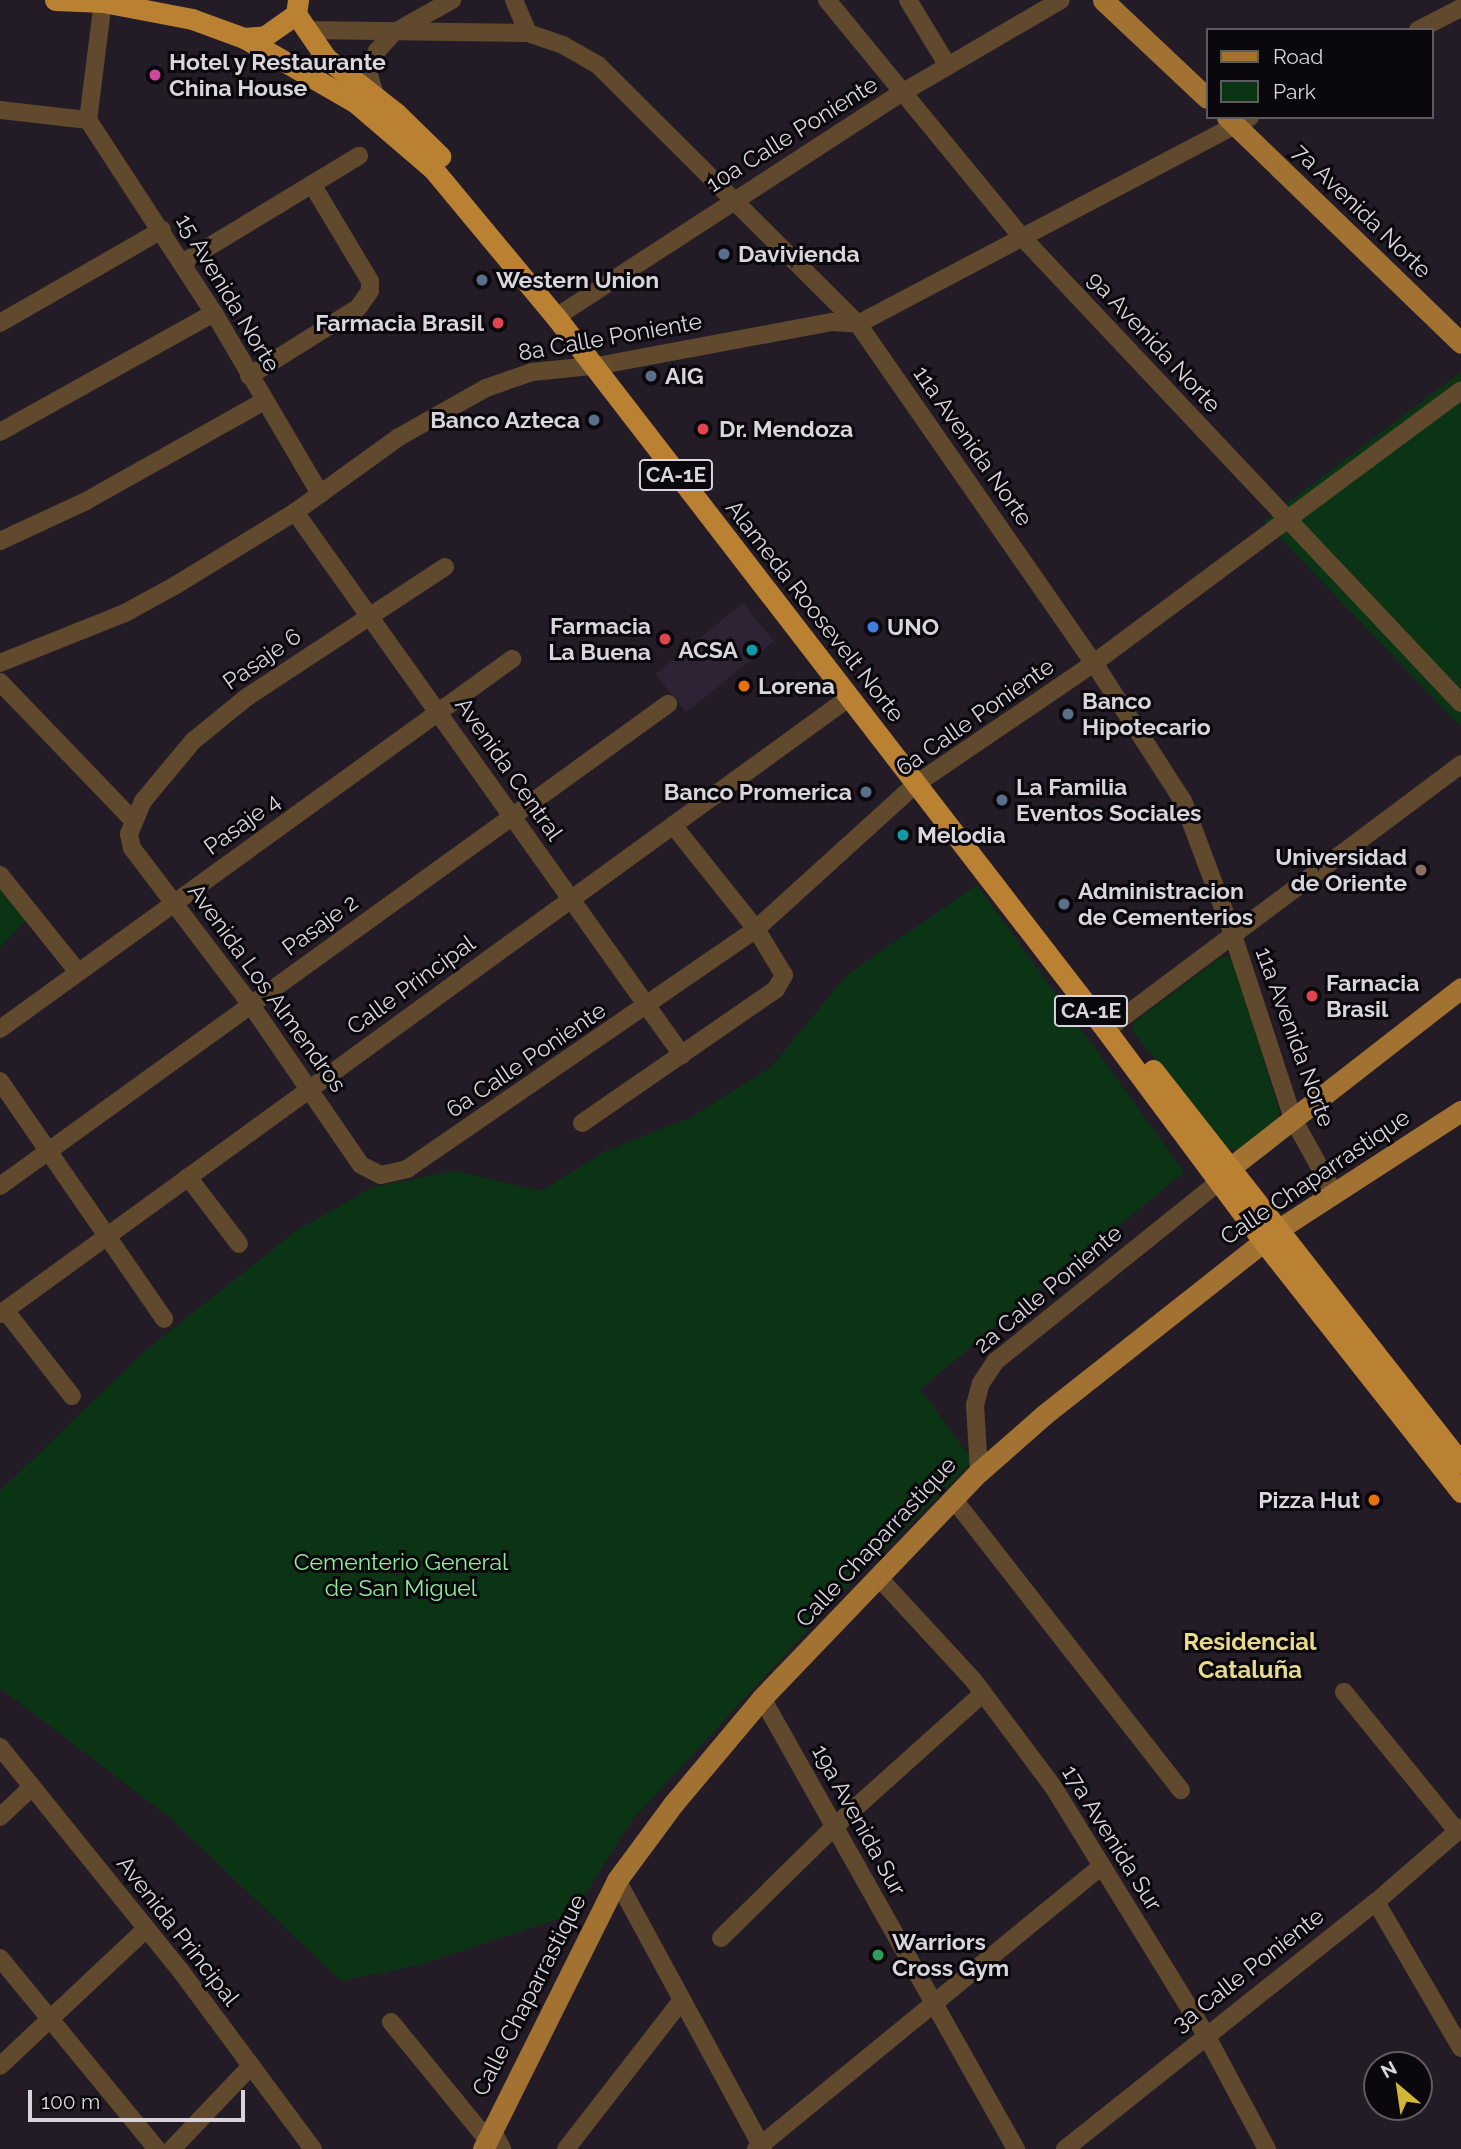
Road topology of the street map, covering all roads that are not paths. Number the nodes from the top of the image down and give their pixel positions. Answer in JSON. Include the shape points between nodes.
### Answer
{"nodes":[{"id":1,"x":55,"y":0,"type":"edge"},
{"id":2,"x":452,"y":0,"type":"edge"},
{"id":3,"x":514,"y":0,"type":"edge"},
{"id":4,"x":827,"y":0,"type":"edge"},
{"id":5,"x":908,"y":0,"type":"edge"},
{"id":6,"x":1060,"y":0,"type":"edge"},
{"id":7,"x":1103,"y":0,"type":"edge"},
{"id":8,"x":103,"y":1,"type":"edge"},
{"id":9,"x":1461,"y":8,"type":"edge"},
{"id":10,"x":300,"y":15,"type":"edge"},
{"id":11,"x":1422,"y":28,"type":"edge"},
{"id":12,"x":393,"y":33,"type":"junction"},
{"id":13,"x":528,"y":33,"type":"junction"},
{"id":14,"x":244,"y":38,"type":"junction"},
{"id":15,"x":948,"y":66,"type":"junction"},
{"id":16,"x":900,"y":94,"type":"junction"},
{"id":17,"x":376,"y":98,"type":"junction"},
{"id":18,"x":1206,"y":98,"type":"edge"},
{"id":19,"x":0,"y":110,"type":"edge"},
{"id":20,"x":88,"y":120,"type":"junction"},
{"id":21,"x":1237,"y":120,"type":"edge"},
{"id":22,"x":359,"y":156,"type":"dead end"},
{"id":23,"x":312,"y":184,"type":"junction"},
{"id":24,"x":734,"y":199,"type":"junction"},
{"id":25,"x":162,"y":230,"type":"junction"},
{"id":26,"x":1020,"y":235,"type":"junction"},
{"id":27,"x":182,"y":263,"type":"junction"},
{"id":28,"x":214,"y":313,"type":"junction"},
{"id":29,"x":560,"y":314,"type":"junction"},
{"id":30,"x":0,"y":323,"type":"edge"},
{"id":31,"x":858,"y":324,"type":"junction"},
{"id":32,"x":1461,"y":343,"type":"edge"},
{"id":33,"x":597,"y":366,"type":"junction"},
{"id":34,"x":249,"y":376,"type":"junction"},
{"id":35,"x":1461,"y":390,"type":"edge"},
{"id":36,"x":264,"y":401,"type":"junction"},
{"id":37,"x":0,"y":432,"type":"edge"},
{"id":38,"x":320,"y":494,"type":"junction"},
{"id":39,"x":295,"y":512,"type":"junction"},
{"id":40,"x":1287,"y":522,"type":"junction"},
{"id":41,"x":0,"y":541,"type":"edge"},
{"id":42,"x":445,"y":567,"type":"dead end"},
{"id":43,"x":368,"y":614,"type":"junction"},
{"id":44,"x":512,"y":659,"type":"dead end"},
{"id":45,"x":0,"y":663,"type":"edge"},
{"id":46,"x":1094,"y":663,"type":"junction"},
{"id":47,"x":0,"y":682,"type":"edge"},
{"id":48,"x":850,"y":696,"type":"junction"},
{"id":49,"x":668,"y":704,"type":"dead end"},
{"id":50,"x":1461,"y":704,"type":"edge"},
{"id":51,"x":438,"y":712,"type":"junction"},
{"id":52,"x":1461,"y":764,"type":"edge"},
{"id":53,"x":921,"y":781,"type":"junction"},
{"id":54,"x":512,"y":816,"type":"junction"},
{"id":55,"x":132,"y":819,"type":"junction"},
{"id":56,"x":673,"y":825,"type":"junction"},
{"id":57,"x":0,"y":875,"type":"edge"},
{"id":58,"x":571,"y":899,"type":"junction"},
{"id":59,"x":176,"y":902,"type":"junction"},
{"id":60,"x":756,"y":929,"type":"junction"},
{"id":61,"x":1233,"y":935,"type":"junction"},
{"id":62,"x":78,"y":972,"type":"junction"},
{"id":63,"x":1461,"y":988,"type":"edge"},
{"id":64,"x":251,"y":1005,"type":"junction"},
{"id":65,"x":648,"y":1007,"type":"junction"},
{"id":66,"x":1111,"y":1026,"type":"junction"},
{"id":67,"x":0,"y":1029,"type":"edge"},
{"id":68,"x":682,"y":1055,"type":"junction"},
{"id":69,"x":0,"y":1082,"type":"edge"},
{"id":70,"x":310,"y":1089,"type":"junction"},
{"id":71,"x":1461,"y":1111,"type":"edge"},
{"id":72,"x":1293,"y":1119,"type":"junction"},
{"id":73,"x":582,"y":1123,"type":"dead end"},
{"id":74,"x":49,"y":1151,"type":"junction"},
{"id":75,"x":381,"y":1175,"type":"joint"},
{"id":76,"x":1223,"y":1176,"type":"junction"},
{"id":77,"x":188,"y":1177,"type":"junction"},
{"id":78,"x":0,"y":1186,"type":"edge"},
{"id":79,"x":1334,"y":1193,"type":"junction"},
{"id":80,"x":1271,"y":1235,"type":"junction"},
{"id":81,"x":107,"y":1236,"type":"junction"},
{"id":82,"x":239,"y":1244,"type":"dead end"},
{"id":83,"x":3,"y":1312,"type":"edge"},
{"id":84,"x":164,"y":1319,"type":"dead end"},
{"id":85,"x":72,"y":1396,"type":"dead end"},
{"id":86,"x":1461,"y":1463,"type":"edge"},
{"id":87,"x":979,"y":1472,"type":"junction"},
{"id":88,"x":1461,"y":1492,"type":"edge"},
{"id":89,"x":955,"y":1501,"type":"junction"},
{"id":90,"x":880,"y":1579,"type":"junction"},
{"id":91,"x":1344,"y":1692,"type":"dead end"},
{"id":92,"x":983,"y":1693,"type":"junction"},
{"id":93,"x":762,"y":1698,"type":"junction"},
{"id":94,"x":0,"y":1747,"type":"edge"},
{"id":95,"x":32,"y":1787,"type":"junction"},
{"id":96,"x":1181,"y":1790,"type":"dead end"},
{"id":97,"x":0,"y":1817,"type":"edge"},
{"id":98,"x":835,"y":1826,"type":"junction"},
{"id":99,"x":1459,"y":1829,"type":"edge"},
{"id":100,"x":1102,"y":1866,"type":"junction"},
{"id":101,"x":617,"y":1880,"type":"junction"},
{"id":102,"x":1376,"y":1902,"type":"junction"},
{"id":103,"x":146,"y":1929,"type":"junction"},
{"id":104,"x":721,"y":1938,"type":"dead end"},
{"id":105,"x":0,"y":1958,"type":"edge"},
{"id":106,"x":682,"y":2000,"type":"junction"},
{"id":107,"x":933,"y":2001,"type":"junction"},
{"id":108,"x":51,"y":2018,"type":"junction"},
{"id":109,"x":391,"y":2022,"type":"dead end"},
{"id":110,"x":1205,"y":2033,"type":"junction"},
{"id":111,"x":1461,"y":2048,"type":"edge"},
{"id":112,"x":1,"y":2063,"type":"edge"},
{"id":113,"x":251,"y":2066,"type":"junction"},
{"id":114,"x":491,"y":2141,"type":"edge"},
{"id":115,"x":1258,"y":2146,"type":"edge"},
{"id":116,"x":760,"y":2148,"type":"edge"},
{"id":117,"x":158,"y":2149,"type":"edge"},
{"id":118,"x":172,"y":2149,"type":"edge"},
{"id":119,"x":313,"y":2149,"type":"edge"},
{"id":120,"x":566,"y":2149,"type":"edge"},
{"id":121,"x":1016,"y":2149,"type":"edge"},
{"id":122,"x":1065,"y":2149,"type":"edge"}],
"edges":[{"from":1,"to":8,"type":"highway","number":"CA-1E"},
{"from":2,"to":12,"type":"street"},
{"from":3,"to":13,"type":"street"},
{"from":4,"to":16,"type":"street","name":"9a Avenida Norte"},
{"from":5,"to":15,"type":"street"},
{"from":6,"to":15,"type":"street","name":"10a Calle Poniente"},
{"from":7,"to":18,"type":"main road"},
{"from":8,"to":14,"type":"highway","number":"CA-1E","via":[[192,19]]},
{"from":8,"to":20,"type":"street"},
{"from":9,"to":11,"type":"street"},
{"from":10,"to":12,"type":"street","name":"11a Avenida Norte"},
{"from":10,"to":14,"type":"highway","via":[[265,36]]},
{"from":10,"to":17,"type":"highway","name":"Alameda Roosevelt Norte","number":"CA-1E","via":[[326,58]]},
{"from":12,"to":13,"type":"street","name":"11a Avenida Norte"},
{"from":12,"to":17,"type":"street","via":[[369,68]]},
{"from":13,"to":24,"type":"street","name":"11a Avenida Norte","via":[[563,45],[598,65]]},
{"from":14,"to":29,"type":"highway","name":"Alameda Roosevelt Norte","number":"CA-1E","via":[[350,99],[415,150]]},
{"from":15,"to":16,"type":"street","name":"10a Calle Poniente"},
{"from":16,"to":24,"type":"street","name":"10a Calle Poniente"},
{"from":16,"to":26,"type":"street","name":"9a Avenida Norte"},
{"from":17,"to":29,"type":"highway","name":"Alameda Roosevelt Norte","number":"CA-1E","via":[[442,159]]},
{"from":19,"to":20,"type":"street"},
{"from":20,"to":25,"type":"street","name":"15 Avenida Norte"},
{"from":21,"to":26,"type":"street","name":"8a Calle Poniente"},
{"from":21,"to":32,"type":"main road","name":"7a Avenida Norte"},
{"from":22,"to":23,"type":"street"},
{"from":23,"to":27,"type":"street"},
{"from":23,"to":34,"type":"street","via":[[370,281],[370,291],[358,309]]},
{"from":24,"to":29,"type":"street","name":"10a Calle Poniente"},
{"from":24,"to":31,"type":"street","name":"11a Avenida Norte"},
{"from":25,"to":27,"type":"street","name":"15 Avenida Norte"},
{"from":25,"to":30,"type":"street"},
{"from":26,"to":31,"type":"street","name":"8a Calle Poniente"},
{"from":26,"to":40,"type":"street","name":"9a Avenida Norte"},
{"from":27,"to":28,"type":"street","name":"15 Avenida Norte"},
{"from":28,"to":34,"type":"street","name":"15 Avenida Norte"},
{"from":28,"to":37,"type":"street"},
{"from":29,"to":33,"type":"highway","name":"Alameda Roosevelt Norte","number":"CA-1E"},
{"from":31,"to":33,"type":"street","name":"8a Calle Poniente","via":[[832,322]]},
{"from":31,"to":46,"type":"street","name":"11a Avenida Norte"},
{"from":33,"to":38,"type":"street","name":"8a Calle Poniente","via":[[532,372],[486,388],[399,437]]},
{"from":33,"to":48,"type":"highway","name":"Alameda Roosevelt Norte","number":"CA-1E"},
{"from":33,"to":53,"type":"highway","name":"Alameda Roosevelt Norte","number":"CA-1E"},
{"from":34,"to":36,"type":"street","name":"15 Avenida Norte"},
{"from":35,"to":40,"type":"street","name":"6a Calle Poniente"},
{"from":36,"to":38,"type":"street","name":"15 Avenida Norte"},
{"from":36,"to":41,"type":"street","via":[[86,501]]},
{"from":38,"to":39,"type":"street","name":"8a Calle Poniente"},
{"from":39,"to":43,"type":"street","name":"Avenida Central"},
{"from":39,"to":45,"type":"street","name":"8a Calle Poniente","via":[[125,613]]},
{"from":40,"to":46,"type":"street","name":"6a Calle Poniente"},
{"from":40,"to":50,"type":"street","name":"9a Avenida Norte"},
{"from":42,"to":43,"type":"street","name":"Pasaje 6"},
{"from":43,"to":51,"type":"street","name":"Avenida Central"},
{"from":43,"to":55,"type":"street","name":"Pasaje 6","via":[[192,741]]},
{"from":44,"to":51,"type":"street","name":"Pasaje 4"},
{"from":46,"to":53,"type":"street","name":"6a Calle Poniente"},
{"from":46,"to":61,"type":"street","name":"11a Avenida Norte","via":[[1183,801]]},
{"from":47,"to":55,"type":"street"},
{"from":48,"to":53,"type":"highway","name":"Alameda Roosevelt Norte","number":"CA-1E"},
{"from":48,"to":56,"type":"street","name":"Calle Principal"},
{"from":49,"to":54,"type":"street","name":"Pasaje 2"},
{"from":51,"to":54,"type":"street","name":"Avenida Central"},
{"from":51,"to":59,"type":"street","name":"Pasaje 4"},
{"from":52,"to":61,"type":"street"},
{"from":53,"to":60,"type":"street","name":"6a Calle Poniente"},
{"from":53,"to":66,"type":"highway","name":"Alameda Roosevelt Norte","number":"CA-1E"},
{"from":54,"to":58,"type":"street","name":"Avenida Central"},
{"from":54,"to":64,"type":"street","name":"Pasaje 2"},
{"from":55,"to":59,"type":"street","name":"Avenida Los Almendros","via":[[132,848]]},
{"from":56,"to":58,"type":"street","name":"Calle Principal"},
{"from":56,"to":60,"type":"street"},
{"from":57,"to":62,"type":"street"},
{"from":58,"to":65,"type":"street","name":"Avenida Central"},
{"from":58,"to":70,"type":"street","name":"Calle Principal"},
{"from":59,"to":62,"type":"street","name":"Pasaje 4"},
{"from":59,"to":64,"type":"street","name":"Avenida Los Almendros"},
{"from":60,"to":65,"type":"street","name":"6a Calle Poniente"},
{"from":60,"to":68,"type":"street","via":[[781,966],[781,982]]},
{"from":61,"to":66,"type":"street"},
{"from":61,"to":72,"type":"street","name":"11a Avenida Norte"},
{"from":62,"to":67,"type":"street","name":"Pasaje 4"},
{"from":63,"to":72,"type":"main road","name":"2a Calle Poniente"},
{"from":64,"to":70,"type":"street","name":"Avenida Los Almendros"},
{"from":64,"to":74,"type":"street","name":"Pasaje 2"},
{"from":65,"to":68,"type":"street","name":"Avenida Central"},
{"from":65,"to":75,"type":"street","name":"6a Calle Poniente","via":[[407,1170]]},
{"from":66,"to":76,"type":"highway","name":"Alameda Roosevelt Norte","number":"CA-1E"},
{"from":68,"to":73,"type":"street"},
{"from":69,"to":74,"type":"street"},
{"from":70,"to":75,"type":"street","name":"Avenida Los Almendros","via":[[361,1166]]},
{"from":70,"to":77,"type":"street","name":"Calle Principal"},
{"from":71,"to":79,"type":"main road","name":"Calle Chaparrastique"},
{"from":72,"to":76,"type":"main road","name":"2a Calle Poniente"},
{"from":72,"to":79,"type":"street","name":"11a Avenida Norte"},
{"from":74,"to":78,"type":"street","name":"Pasaje 2"},
{"from":74,"to":81,"type":"street"},
{"from":76,"to":80,"type":"highway","name":"Alameda Roosevelt Norte","number":"CA-1E"},
{"from":76,"to":87,"type":"street","name":"2a Calle Poniente","via":[[996,1362],[981,1383],[975,1405]]},
{"from":77,"to":81,"type":"street","name":"Calle Principal"},
{"from":77,"to":82,"type":"street"},
{"from":79,"to":80,"type":"main road","name":"Calle Chaparrastique"},
{"from":80,"to":86,"type":"highway","number":"CA-1E"},
{"from":80,"to":87,"type":"main road","name":"Calle Chaparrastique"},
{"from":80,"to":88,"type":"highway","number":"CA-1E"},
{"from":81,"to":83,"type":"street","name":"Calle Principal"},
{"from":81,"to":84,"type":"street"},
{"from":83,"to":85,"type":"street"},
{"from":87,"to":89,"type":"main road","name":"Calle Chaparrastique"},
{"from":89,"to":90,"type":"main road","name":"Calle Chaparrastique"},
{"from":89,"to":96,"type":"street"},
{"from":90,"to":92,"type":"street","name":"17a Avenida Sur"},
{"from":90,"to":93,"type":"main road","name":"Calle Chaparrastique"},
{"from":91,"to":99,"type":"street"},
{"from":92,"to":98,"type":"street"},
{"from":92,"to":100,"type":"street","name":"17a Avenida Sur","via":[[1054,1788]]},
{"from":93,"to":98,"type":"street","name":"19a Avenida Sur"},
{"from":93,"to":101,"type":"main road","name":"Calle Chaparrastique"},
{"from":94,"to":95,"type":"street","name":"Avenida Principal"},
{"from":95,"to":97,"type":"street"},
{"from":95,"to":103,"type":"street","name":"Avenida Principal"},
{"from":98,"to":104,"type":"street"},
{"from":98,"to":107,"type":"street","name":"19a Avenida Sur"},
{"from":99,"to":102,"type":"street","name":"3a Calle Poniente"},
{"from":100,"to":107,"type":"street"},
{"from":100,"to":110,"type":"street","name":"17a Avenida Sur"},
{"from":101,"to":106,"type":"street"},
{"from":101,"to":114,"type":"main road","name":"Calle Chaparrastique"},
{"from":102,"to":110,"type":"street","name":"3a Calle Poniente"},
{"from":102,"to":111,"type":"street"},
{"from":103,"to":108,"type":"street"},
{"from":103,"to":113,"type":"street","name":"Avenida Principal"},
{"from":105,"to":108,"type":"street"},
{"from":106,"to":116,"type":"street"},
{"from":106,"to":120,"type":"street"},
{"from":107,"to":116,"type":"street"},
{"from":107,"to":121,"type":"street","name":"19a Avenida Sur"},
{"from":108,"to":112,"type":"street"},
{"from":108,"to":117,"type":"street"},
{"from":109,"to":114,"type":"street"},
{"from":110,"to":115,"type":"street","name":"17a Avenida Sur"},
{"from":110,"to":122,"type":"street","name":"3a Calle Poniente"},
{"from":113,"to":118,"type":"street"},
{"from":113,"to":119,"type":"street","name":"Avenida Principal"}]}
